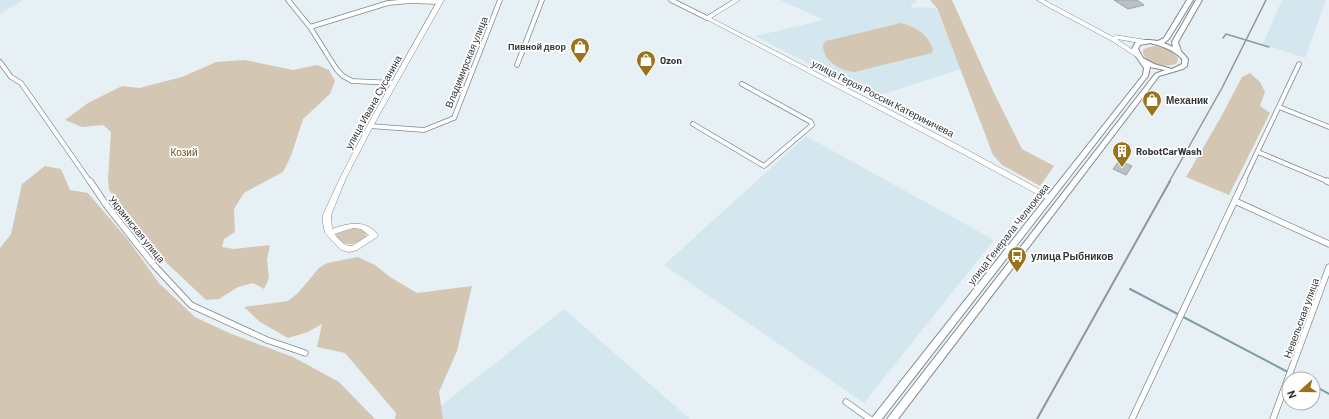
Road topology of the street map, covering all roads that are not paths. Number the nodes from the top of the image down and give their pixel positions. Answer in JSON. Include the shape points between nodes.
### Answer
{"nodes":[{"id":1,"x":288,"y":0,"type":"edge"},
{"id":2,"x":500,"y":0,"type":"edge"},
{"id":3,"x":542,"y":0,"type":"edge"},
{"id":4,"x":671,"y":0,"type":"edge"},
{"id":5,"x":737,"y":0,"type":"edge"},
{"id":6,"x":1040,"y":0,"type":"edge"},
{"id":7,"x":1190,"y":0,"type":"edge"},
{"id":8,"x":1199,"y":0,"type":"edge"},
{"id":9,"x":440,"y":1,"type":"edge"},
{"id":10,"x":707,"y":18,"type":"junction"},
{"id":11,"x":310,"y":27,"type":"junction"},
{"id":12,"x":1108,"y":35,"type":"junction"},
{"id":13,"x":1146,"y":42,"type":"junction"},
{"id":14,"x":1159,"y":43,"type":"junction"},
{"id":15,"x":1179,"y":51,"type":"junction"},
{"id":16,"x":1139,"y":57,"type":"junction"},
{"id":17,"x":0,"y":62,"type":"edge"},
{"id":18,"x":1299,"y":64,"type":"dead end"},
{"id":19,"x":517,"y":65,"type":"dead end"},
{"id":20,"x":1172,"y":69,"type":"junction"},
{"id":21,"x":394,"y":83,"type":"junction"},
{"id":22,"x":742,"y":84,"type":"dead end"},
{"id":23,"x":1279,"y":107,"type":"junction"},
{"id":24,"x":693,"y":124,"type":"dead end"},
{"id":25,"x":370,"y":126,"type":"junction"},
{"id":26,"x":1329,"y":127,"type":"edge"},
{"id":27,"x":1258,"y":152,"type":"junction"},
{"id":28,"x":1329,"y":182,"type":"edge"},
{"id":29,"x":1050,"y":198,"type":"junction"},
{"id":30,"x":1235,"y":201,"type":"junction"},
{"id":31,"x":329,"y":233,"type":"junction"},
{"id":32,"x":1329,"y":244,"type":"edge"},
{"id":33,"x":1329,"y":268,"type":"edge"},
{"id":34,"x":305,"y":353,"type":"dead end"},
{"id":35,"x":846,"y":402,"type":"dead end"},
{"id":36,"x":870,"y":419,"type":"edge"},
{"id":37,"x":876,"y":419,"type":"edge"},
{"id":38,"x":892,"y":419,"type":"edge"},
{"id":39,"x":1132,"y":419,"type":"edge"},
{"id":40,"x":1274,"y":419,"type":"edge"}],
"edges":[{"from":1,"to":11,"type":"street"},
{"from":2,"to":25,"type":"street","name":"Владимирская улица","via":[[454,118],[424,130]]},
{"from":3,"to":19,"type":"street"},
{"from":4,"to":10,"type":"street"},
{"from":5,"to":10,"type":"main road"},
{"from":6,"to":12,"type":"main road"},
{"from":7,"to":14,"type":"main road","via":[[1166,39]]},
{"from":8,"to":15,"type":"main road","name":"улица Генерала Челнокова","via":[[1174,42]]},
{"from":9,"to":11,"type":"street","via":[[388,3]]},
{"from":9,"to":21,"type":"main road","name":"улица Ивана Сусанина"},
{"from":10,"to":29,"type":"main road","name":"улица Героя России Катериничева","via":[[956,146]]},
{"from":11,"to":21,"type":"street","via":[[343,76],[352,81]]},
{"from":12,"to":13,"type":"main road"},
{"from":12,"to":16,"type":"main road"},
{"from":13,"to":14,"type":"main road"},
{"from":13,"to":16,"type":"main road","via":[[1136,46],[1135,50]]},
{"from":14,"to":15,"type":"main road"},
{"from":15,"to":20,"type":"main road","name":"улица Генерала Челнокова","via":[[1186,62],[1181,68]]},
{"from":16,"to":20,"type":"main road","via":[[1152,66]]},
{"from":16,"to":29,"type":"main road","name":"улица Генерала Челнокова","via":[[1147,68],[1147,73]]},
{"from":17,"to":34,"type":"street","name":"Украинская улица","via":[[12,77],[21,83],[107,206],[152,263],[191,305],[267,340]]},
{"from":18,"to":23,"type":"street"},
{"from":20,"to":38,"type":"main road","name":"улица Генерала Челнокова","via":[[1157,75]]},
{"from":21,"to":25,"type":"main road","name":"улица Ивана Сусанина"},
{"from":22,"to":24,"type":"street","via":[[811,122],[812,125],[764,166]]},
{"from":23,"to":26,"type":"street"},
{"from":23,"to":27,"type":"street"},
{"from":25,"to":31,"type":"main road","name":"улица Ивана Сусанина","via":[[327,215]]},
{"from":27,"to":28,"type":"street"},
{"from":27,"to":30,"type":"street"},
{"from":29,"to":37,"type":"main road","name":"улица Генерала Челнокова"},
{"from":30,"to":32,"type":"street"},
{"from":30,"to":39,"type":"street"},
{"from":31,"to":31,"type":"main road","via":[[339,245],[349,249],[374,235],[368,229],[358,226],[343,227]]},
{"from":33,"to":40,"type":"street","name":"Невельская улица"},
{"from":35,"to":36,"type":"street"}]}
